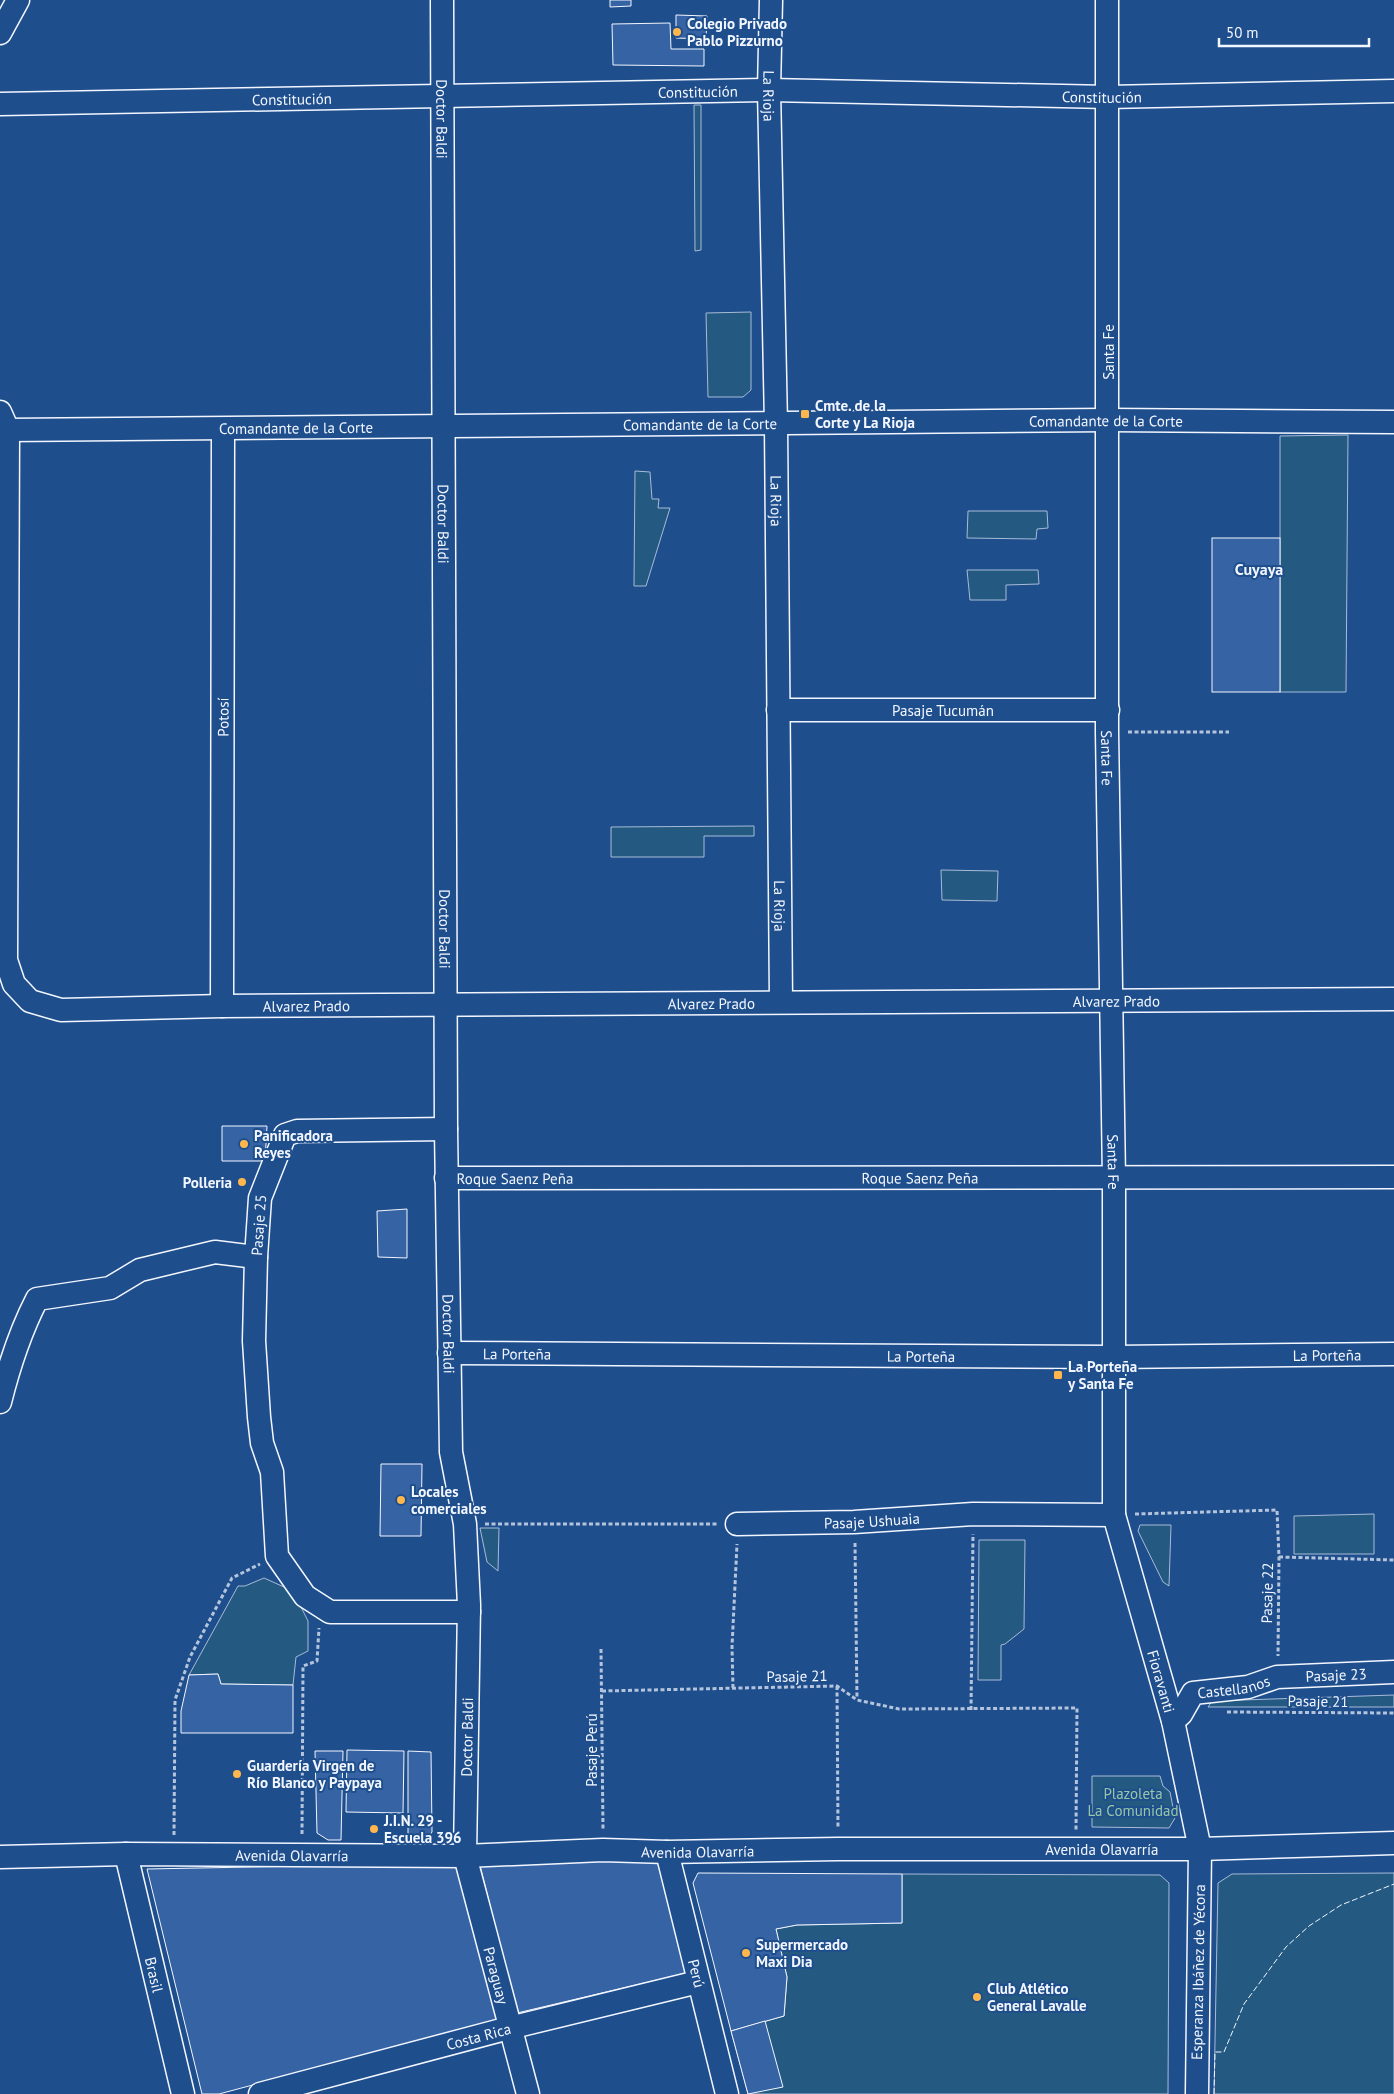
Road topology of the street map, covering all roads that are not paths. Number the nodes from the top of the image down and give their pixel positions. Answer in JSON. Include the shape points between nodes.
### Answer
{"nodes":[{"id":1,"x":18,"y":0,"type":"edge"},
{"id":2,"x":442,"y":0,"type":"edge"},
{"id":3,"x":771,"y":0,"type":"edge"},
{"id":4,"x":1107,"y":0,"type":"edge"},
{"id":5,"x":0,"y":33,"type":"edge"},
{"id":6,"x":769,"y":90,"type":"junction"},
{"id":7,"x":1394,"y":91,"type":"edge"},
{"id":8,"x":442,"y":96,"type":"junction"},
{"id":9,"x":1108,"y":97,"type":"junction"},
{"id":10,"x":0,"y":104,"type":"edge"},
{"id":11,"x":1108,"y":420,"type":"junction"},
{"id":12,"x":4,"y":421,"type":"edge"},
{"id":13,"x":1394,"y":422,"type":"edge"},
{"id":14,"x":776,"y":424,"type":"junction"},
{"id":15,"x":443,"y":426,"type":"junction"},
{"id":16,"x":223,"y":429,"type":"junction"},
{"id":17,"x":778,"y":710,"type":"junction"},
{"id":18,"x":1108,"y":710,"type":"junction"},
{"id":19,"x":1394,"y":999,"type":"edge"},
{"id":20,"x":781,"y":1002,"type":"junction"},
{"id":21,"x":1110,"y":1002,"type":"junction"},
{"id":22,"x":445,"y":1005,"type":"junction"},
{"id":23,"x":222,"y":1006,"type":"junction"},
{"id":24,"x":446,"y":1129,"type":"junction"},
{"id":25,"x":1394,"y":1177,"type":"edge"},
{"id":26,"x":446,"y":1178,"type":"junction"},
{"id":27,"x":1114,"y":1179,"type":"junction"},
{"id":28,"x":256,"y":1257,"type":"junction"},
{"id":29,"x":449,"y":1353,"type":"junction"},
{"id":30,"x":1394,"y":1354,"type":"edge"},
{"id":31,"x":1114,"y":1357,"type":"junction"},
{"id":32,"x":0,"y":1402,"type":"edge"},
{"id":33,"x":1114,"y":1515,"type":"junction"},
{"id":34,"x":737,"y":1524,"type":"road end"},
{"id":35,"x":469,"y":1612,"type":"junction"},
{"id":36,"x":1394,"y":1672,"type":"edge"},
{"id":37,"x":1277,"y":1677,"type":"joint"},
{"id":38,"x":1173,"y":1721,"type":"junction"},
{"id":39,"x":1394,"y":1843,"type":"edge"},
{"id":40,"x":1200,"y":1849,"type":"junction"},
{"id":41,"x":666,"y":1852,"type":"junction"},
{"id":42,"x":126,"y":1854,"type":"junction"},
{"id":43,"x":465,"y":1856,"type":"junction"},
{"id":44,"x":0,"y":1857,"type":"edge"},
{"id":45,"x":698,"y":1982,"type":"junction"},
{"id":46,"x":509,"y":2028,"type":"junction"},
{"id":47,"x":183,"y":2094,"type":"edge"},
{"id":48,"x":260,"y":2094,"type":"edge"},
{"id":49,"x":528,"y":2094,"type":"edge"},
{"id":50,"x":727,"y":2094,"type":"edge"},
{"id":51,"x":1197,"y":2094,"type":"edge"}],
"edges":[{"from":1,"to":5,"type":"street"},
{"from":2,"to":8,"type":"street","name":"Doctor Baldi"},
{"from":3,"to":6,"type":"street","name":"La Rioja"},
{"from":4,"to":9,"type":"street","name":"Santa Fe"},
{"from":6,"to":8,"type":"street","name":"Constitución"},
{"from":6,"to":9,"type":"street","name":"Constitución"},
{"from":6,"to":14,"type":"street","name":"La Rioja"},
{"from":7,"to":9,"type":"street","name":"Constitución"},
{"from":8,"to":10,"type":"street","name":"Constitución"},
{"from":8,"to":15,"type":"street","name":"Doctor Baldi"},
{"from":9,"to":11,"type":"street","name":"Santa Fe"},
{"from":11,"to":13,"type":"street","name":"Comandante de la Corte"},
{"from":11,"to":14,"type":"street","name":"Comandante de la Corte"},
{"from":11,"to":18,"type":"street","name":"Santa Fe"},
{"from":12,"to":16,"type":"street","name":"Comandante de la Corte"},
{"from":12,"to":23,"type":"street","name":"Alvarez Prado","via":[[6,960],[14,984],[30,1001],[60,1010]]},
{"from":14,"to":15,"type":"street","name":"Comandante de la Corte"},
{"from":14,"to":17,"type":"street","name":"La Rioja"},
{"from":15,"to":16,"type":"street","name":"Comandante de la Corte"},
{"from":15,"to":22,"type":"street","name":"Doctor Baldi"},
{"from":16,"to":23,"type":"street","name":"Potosí"},
{"from":17,"to":18,"type":"street","name":"Pasaje Tucumán"},
{"from":17,"to":20,"type":"street","name":"La Rioja"},
{"from":18,"to":21,"type":"street","name":"Santa Fe"},
{"from":19,"to":21,"type":"street","name":"Alvarez Prado"},
{"from":20,"to":21,"type":"street","name":"Alvarez Prado"},
{"from":20,"to":22,"type":"street","name":"Alvarez Prado"},
{"from":21,"to":27,"type":"street","name":"Santa Fe"},
{"from":22,"to":23,"type":"street","name":"Alvarez Prado"},
{"from":22,"to":24,"type":"street","name":"Doctor Baldi"},
{"from":24,"to":26,"type":"street","name":"Doctor Baldi"},
{"from":24,"to":28,"type":"street","name":"Pasaje 25","via":[[297,1131],[285,1135],[260,1198]]},
{"from":25,"to":27,"type":"street","name":"Roque Saenz Peña"},
{"from":26,"to":27,"type":"street","name":"Roque Saenz Peña"},
{"from":26,"to":29,"type":"street","name":"Doctor Baldi"},
{"from":27,"to":31,"type":"street","name":"Santa Fe"},
{"from":28,"to":32,"type":"street","name":"Pasaje 25","via":[[215,1252],[140,1270],[110,1288],[37,1299],[25,1322]]},
{"from":28,"to":35,"type":"street","via":[[254,1341],[259,1417],[262,1443],[272,1472],[277,1556],[305,1596],[330,1612]]},
{"from":29,"to":31,"type":"street","name":"La Porteña"},
{"from":29,"to":35,"type":"street","name":"Doctor Baldi","via":[[451,1452],[465,1524]]},
{"from":30,"to":31,"type":"street","name":"La Porteña"},
{"from":31,"to":33,"type":"street","name":"Santa Fe"},
{"from":33,"to":34,"type":"street","name":"Pasaje Ushuaia","via":[[973,1514],[854,1522]]},
{"from":33,"to":38,"type":"street","name":"Fioravanti"},
{"from":35,"to":43,"type":"street","name":"Doctor Baldi"},
{"from":36,"to":37,"type":"street","name":"Pasaje 23"},
{"from":37,"to":38,"type":"street","name":"Castellanos","via":[[1248,1687],[1193,1693],[1182,1714]]},
{"from":38,"to":40,"type":"street","name":"Fioravanti"},
{"from":39,"to":40,"type":"street","name":"Avenida Olavarría"},
{"from":40,"to":41,"type":"street","name":"Avenida Olavarría"},
{"from":40,"to":51,"type":"street","name":"Esperanza Ibáñez de Yécora"},
{"from":41,"to":43,"type":"street","name":"Avenida Olavarría","via":[[603,1850]]},
{"from":41,"to":45,"type":"street","name":"Perú"},
{"from":42,"to":43,"type":"street","name":"Avenida Olavarría"},
{"from":42,"to":44,"type":"street","name":"Avenida Olavarría"},
{"from":42,"to":47,"type":"street","name":"Brasil"},
{"from":43,"to":46,"type":"street","name":"Paraguay"},
{"from":45,"to":46,"type":"street","name":"Costa Rica"},
{"from":45,"to":50,"type":"street","name":"Perú"},
{"from":46,"to":48,"type":"street","name":"Costa Rica"},
{"from":46,"to":49,"type":"street","name":"Paraguay"}]}
